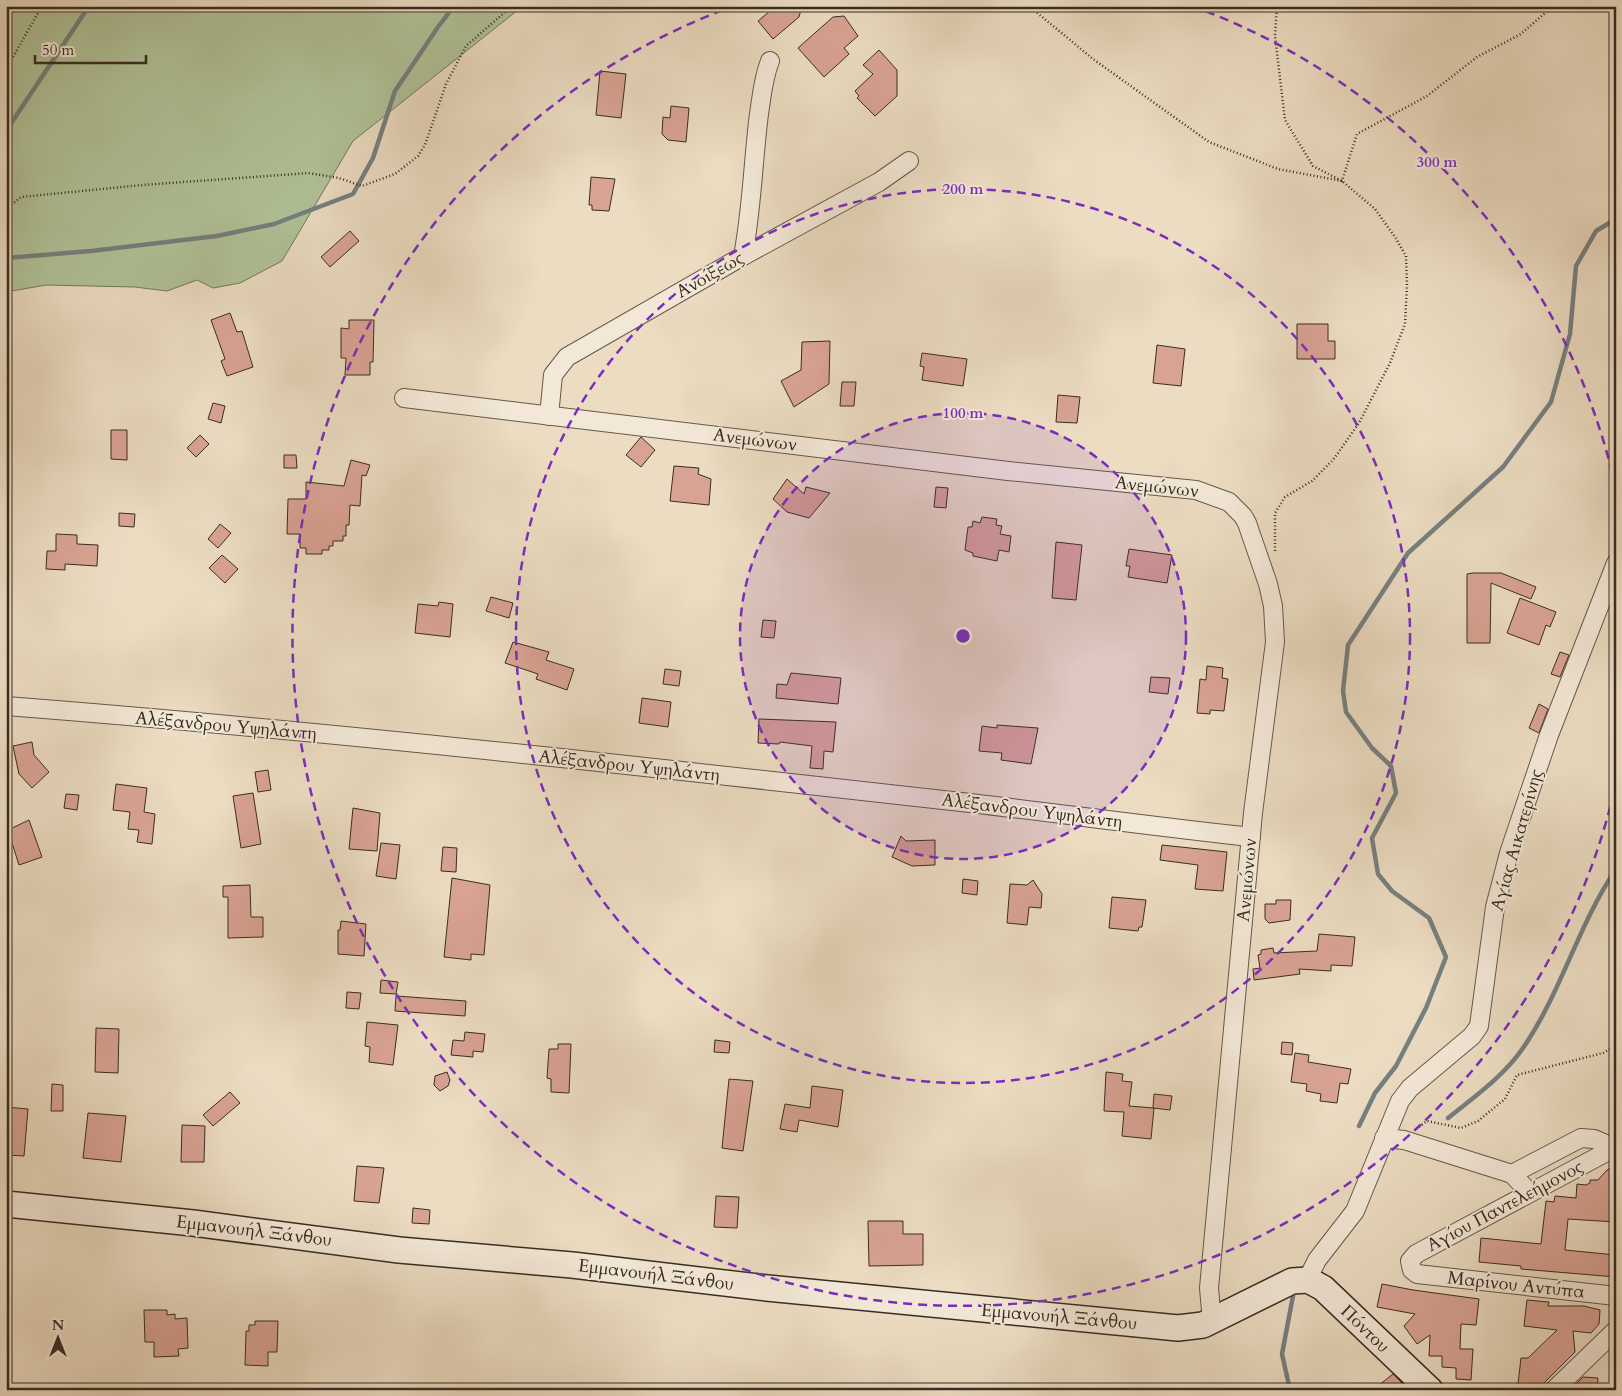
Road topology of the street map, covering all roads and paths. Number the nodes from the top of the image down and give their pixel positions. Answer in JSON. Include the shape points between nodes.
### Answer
{"nodes":[{"id":1,"x":42,"y":6,"type":"edge"},
{"id":2,"x":512,"y":6,"type":"edge"},
{"id":3,"x":1029,"y":6,"type":"edge"},
{"id":4,"x":1277,"y":6,"type":"edge"},
{"id":5,"x":1553,"y":6,"type":"edge"},
{"id":6,"x":770,"y":61,"type":"dead end"},
{"id":7,"x":6,"y":70,"type":"edge"},
{"id":8,"x":909,"y":161,"type":"dead end"},
{"id":9,"x":1342,"y":181,"type":"junction"},
{"id":10,"x":6,"y":209,"type":"edge"},
{"id":11,"x":743,"y":256,"type":"junction"},
{"id":12,"x":404,"y":398,"type":"dead end"},
{"id":13,"x":549,"y":416,"type":"junction"},
{"id":14,"x":1275,"y":553,"type":"dead end"},
{"id":15,"x":1616,"y":564,"type":"edge"},
{"id":16,"x":6,"y":706,"type":"edge"},
{"id":17,"x":1251,"y":837,"type":"junction"},
{"id":18,"x":1616,"y":1046,"type":"edge"},
{"id":19,"x":1384,"y":1138,"type":"junction"},
{"id":20,"x":1404,"y":1140,"type":"junction"},
{"id":21,"x":1615,"y":1147,"type":"edge"},
{"id":22,"x":1512,"y":1174,"type":"junction"},
{"id":23,"x":1529,"y":1192,"type":"junction"},
{"id":24,"x":6,"y":1204,"type":"edge"},
{"id":25,"x":1417,"y":1274,"type":"joint"},
{"id":26,"x":1302,"y":1280,"type":"junction"},
{"id":27,"x":1616,"y":1296,"type":"edge"},
{"id":28,"x":1212,"y":1322,"type":"junction"},
{"id":29,"x":1616,"y":1330,"type":"edge"},
{"id":30,"x":1430,"y":1390,"type":"edge"},
{"id":31,"x":1554,"y":1390,"type":"edge"}],
"edges":[{"from":1,"to":7,"type":"path"},
{"from":2,"to":10,"type":"path","via":[[466,46],[446,84],[425,145],[418,156],[395,174],[362,186],[339,178],[308,174],[142,185],[21,197]]},
{"from":3,"to":9,"type":"path","via":[[1093,59],[1209,142],[1278,169]]},
{"from":4,"to":9,"type":"path","via":[[1276,36],[1285,120],[1313,166]]},
{"from":5,"to":9,"type":"path","via":[[1520,34],[1477,57],[1427,96],[1357,134]]},
{"from":6,"to":11,"type":"street","via":[[762,91]]},
{"from":8,"to":11,"type":"street","name":"Ανοίξεως","via":[[879,182]]},
{"from":9,"to":14,"type":"path","via":[[1375,210],[1406,256],[1405,324],[1360,423],[1333,460],[1312,481],[1285,497],[1275,513]]},
{"from":11,"to":13,"type":"street","name":"Ανοίξεως","via":[[562,362],[553,375]]},
{"from":12,"to":13,"type":"street","name":"Ανεμώνων"},
{"from":13,"to":17,"type":"street","name":"Ανεμώνων","via":[[1064,478],[1196,490],[1229,502],[1243,516],[1256,544],[1273,606],[1272,676]]},
{"from":15,"to":19,"type":"street","name":"Αγίας Αικατερίνης","via":[[1548,735],[1509,853],[1495,907],[1478,1026],[1472,1036],[1410,1088],[1400,1101]]},
{"from":16,"to":17,"type":"street","name":"Αλέξανδρου Υψηλάντη","via":[[409,742],[972,803]]},
{"from":17,"to":28,"type":"street","name":"Ανεμώνων","via":[[1209,1288]]},
{"from":18,"to":20,"type":"path","via":[[1517,1075],[1505,1100],[1478,1121],[1461,1128],[1427,1121]]},
{"from":19,"to":20,"type":"street"},
{"from":19,"to":26,"type":"street","name":"Αγίας Αικατερίνης","via":[[1355,1211]]},
{"from":20,"to":22,"type":"street"},
{"from":21,"to":22,"type":"street","via":[[1581,1138]]},
{"from":21,"to":23,"type":"street","name":"Αγίου Παντελεήμονος"},
{"from":22,"to":23,"type":"street"},
{"from":23,"to":25,"type":"street","name":"Αγίου Παντελεήμονος","via":[[1416,1254],[1410,1261],[1412,1270]]},
{"from":24,"to":28,"type":"street","name":"Εμμανουήλ Ξάνθου","via":[[192,1223],[399,1250],[572,1265],[986,1310],[1187,1328]]},
{"from":25,"to":27,"type":"street","name":"Μαρίνου Αντύπα"},
{"from":26,"to":28,"type":"street","name":"Εμμανουήλ Ξάνθου","via":[[1283,1284]]},
{"from":26,"to":30,"type":"street","name":"Πόντου","via":[[1323,1288]]},
{"from":29,"to":31,"type":"street"}]}
